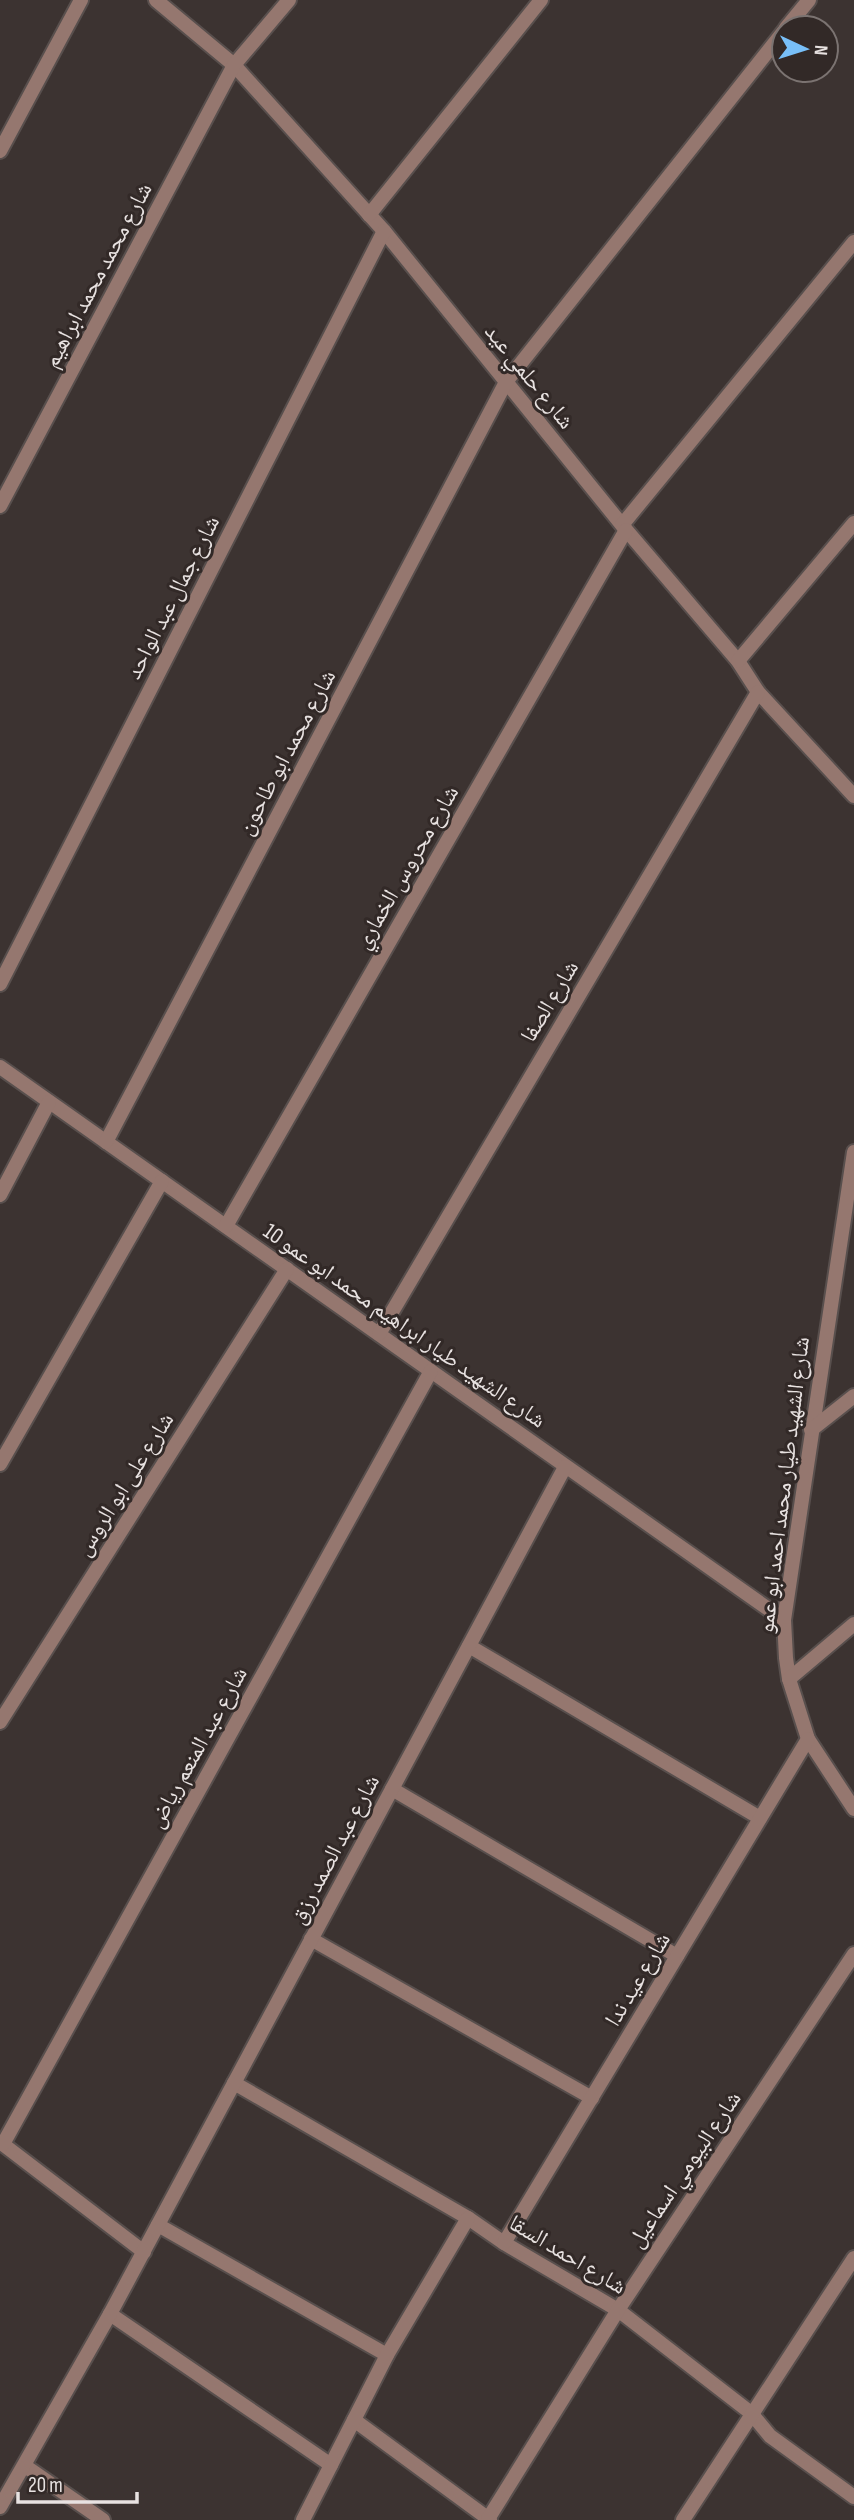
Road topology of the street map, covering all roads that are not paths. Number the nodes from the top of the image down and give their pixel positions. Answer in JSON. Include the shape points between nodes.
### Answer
{"nodes":[{"id":1,"x":81,"y":0,"type":"edge"},
{"id":2,"x":156,"y":0,"type":"edge"},
{"id":3,"x":289,"y":0,"type":"edge"},
{"id":4,"x":541,"y":0,"type":"edge"},
{"id":5,"x":809,"y":0,"type":"edge"},
{"id":6,"x":798,"y":14,"type":"edge"},
{"id":7,"x":770,"y":49,"type":"edge"},
{"id":8,"x":234,"y":65,"type":"junction"},
{"id":9,"x":0,"y":151,"type":"edge"},
{"id":10,"x":369,"y":215,"type":"junction"},
{"id":11,"x":384,"y":231,"type":"junction"},
{"id":12,"x":854,"y":242,"type":"edge"},
{"id":13,"x":506,"y":382,"type":"junction"},
{"id":14,"x":0,"y":506,"type":"edge"},
{"id":15,"x":854,"y":523,"type":"edge"},
{"id":16,"x":624,"y":528,"type":"junction"},
{"id":17,"x":738,"y":661,"type":"junction"},
{"id":18,"x":758,"y":691,"type":"junction"},
{"id":19,"x":854,"y":796,"type":"edge"},
{"id":20,"x":0,"y":984,"type":"edge"},
{"id":21,"x":0,"y":1068,"type":"edge"},
{"id":22,"x":49,"y":1102,"type":"junction"},
{"id":23,"x":106,"y":1142,"type":"junction"},
{"id":24,"x":854,"y":1152,"type":"edge"},
{"id":25,"x":162,"y":1181,"type":"junction"},
{"id":26,"x":0,"y":1195,"type":"edge"},
{"id":27,"x":226,"y":1226,"type":"junction"},
{"id":28,"x":287,"y":1269,"type":"junction"},
{"id":29,"x":379,"y":1335,"type":"junction"},
{"id":30,"x":431,"y":1371,"type":"junction"},
{"id":31,"x":854,"y":1396,"type":"edge"},
{"id":32,"x":811,"y":1430,"type":"junction"},
{"id":33,"x":0,"y":1464,"type":"edge"},
{"id":34,"x":565,"y":1467,"type":"junction"},
{"id":35,"x":784,"y":1619,"type":"junction"},
{"id":36,"x":854,"y":1624,"type":"edge"},
{"id":37,"x":469,"y":1646,"type":"junction"},
{"id":38,"x":789,"y":1679,"type":"junction"},
{"id":39,"x":0,"y":1722,"type":"edge"},
{"id":40,"x":808,"y":1739,"type":"junction"},
{"id":41,"x":392,"y":1789,"type":"junction"},
{"id":42,"x":854,"y":1810,"type":"edge"},
{"id":43,"x":760,"y":1818,"type":"junction"},
{"id":44,"x":312,"y":1939,"type":"junction"},
{"id":45,"x":854,"y":1954,"type":"edge"},
{"id":46,"x":677,"y":1956,"type":"junction"},
{"id":47,"x":234,"y":2083,"type":"junction"},
{"id":48,"x":592,"y":2098,"type":"junction"},
{"id":49,"x":1,"y":2143,"type":"edge"},
{"id":50,"x":468,"y":2218,"type":"junction"},
{"id":51,"x":158,"y":2225,"type":"junction"},
{"id":52,"x":504,"y":2243,"type":"junction"},
{"id":53,"x":144,"y":2252,"type":"junction"},
{"id":54,"x":854,"y":2258,"type":"edge"},
{"id":55,"x":618,"y":2310,"type":"junction"},
{"id":56,"x":110,"y":2315,"type":"junction"},
{"id":57,"x":387,"y":2355,"type":"junction"},
{"id":58,"x":751,"y":2413,"type":"junction"},
{"id":59,"x":354,"y":2420,"type":"junction"},
{"id":60,"x":331,"y":2465,"type":"junction"},
{"id":61,"x":24,"y":2466,"type":"junction"},
{"id":62,"x":854,"y":2497,"type":"edge"},
{"id":63,"x":0,"y":2507,"type":"edge"},
{"id":64,"x":489,"y":2519,"type":"edge"},
{"id":65,"x":103,"y":2520,"type":"edge"},
{"id":66,"x":303,"y":2520,"type":"edge"},
{"id":67,"x":683,"y":2520,"type":"edge"}],
"edges":[{"from":1,"to":9,"type":"street"},
{"from":2,"to":8,"type":"street","name":"شارع حلمي عيد"},
{"from":3,"to":8,"type":"street","name":"شارع محمد محمد ابراهيم"},
{"from":4,"to":10,"type":"street"},
{"from":5,"to":6,"type":"street","name":"شارع محمد ابو طاحون"},
{"from":7,"to":13,"type":"street","name":"شارع محمد ابو طاحون"},
{"from":8,"to":10,"type":"street","name":"شارع حلمي عيد"},
{"from":8,"to":14,"type":"street","name":"شارع محمد محمد ابراهيم"},
{"from":10,"to":11,"type":"street","name":"شارع حلمي عيد"},
{"from":11,"to":13,"type":"street","name":"شارع حلمي عيد"},
{"from":11,"to":20,"type":"street","name":"شارع جمال عبد الواحد"},
{"from":12,"to":16,"type":"street","name":"شارع محروس الخماري"},
{"from":13,"to":16,"type":"street","name":"شارع حلمي عيد"},
{"from":13,"to":23,"type":"street","name":"شارع محمد ابو طاحون"},
{"from":15,"to":17,"type":"street"},
{"from":16,"to":17,"type":"street","name":"شارع حلمي عيد"},
{"from":16,"to":27,"type":"street","name":"شارع محروس الخماري"},
{"from":17,"to":18,"type":"street","name":"شارع حلمي عيد"},
{"from":18,"to":19,"type":"street","name":"شارع حلمي عيد"},
{"from":18,"to":29,"type":"street","name":"شارع الصفا"},
{"from":21,"to":22,"type":"street","name":"شارع الشهيد طيار ابراهيم محمد ابو عمو 10"},
{"from":22,"to":23,"type":"street","name":"شارع الشهيد طيار ابراهيم محمد ابو عمو 10"},
{"from":22,"to":26,"type":"street"},
{"from":23,"to":25,"type":"street","name":"شارع الشهيد طيار ابراهيم محمد ابو عمو 10"},
{"from":24,"to":32,"type":"street","name":"شارع الشهيد طيار محمد احمد ابو عمو"},
{"from":25,"to":27,"type":"street","name":"شارع الشهيد طيار ابراهيم محمد ابو عمو 10"},
{"from":25,"to":33,"type":"street"},
{"from":27,"to":28,"type":"street","name":"شارع الشهيد طيار ابراهيم محمد ابو عمو 10"},
{"from":28,"to":29,"type":"street","name":"شارع الشهيد طيار ابراهيم محمد ابو عمو 10"},
{"from":28,"to":39,"type":"street","name":"شارع على ابو الروس"},
{"from":29,"to":30,"type":"street","name":"شارع الشهيد طيار ابراهيم محمد ابو عمو 10"},
{"from":30,"to":34,"type":"street","name":"شارع الشهيد طيار ابراهيم محمد ابو عمو 10"},
{"from":30,"to":49,"type":"street","name":"شارع عبد المنعم رياض"},
{"from":31,"to":32,"type":"street"},
{"from":32,"to":35,"type":"street","name":"شارع الشهيد طيار محمد احمد ابو عمو"},
{"from":34,"to":35,"type":"street","name":"شارع الشهيد طيار ابراهيم محمد ابو عمو 10"},
{"from":34,"to":37,"type":"street","name":"شارع عبد الصمد رزق"},
{"from":35,"to":38,"type":"street","name":"شارع الشهيد طيار محمد احمد ابو عمو"},
{"from":36,"to":38,"type":"street"},
{"from":37,"to":41,"type":"street","name":"شارع عبد الصمد رزق"},
{"from":37,"to":43,"type":"street"},
{"from":38,"to":40,"type":"street","name":"شارع الشهيد طيار محمد احمد ابو عمو"},
{"from":40,"to":42,"type":"street","name":"شارع الشهيد طيار محمد احمد ابو عمو"},
{"from":40,"to":43,"type":"street","name":"شارع عيد ندا"},
{"from":41,"to":44,"type":"street","name":"شارع عبد الصمد رزق"},
{"from":41,"to":46,"type":"street"},
{"from":43,"to":46,"type":"street","name":"شارع عيد ندا"},
{"from":44,"to":47,"type":"street","name":"شارع عبد الصمد رزق"},
{"from":44,"to":48,"type":"street"},
{"from":45,"to":55,"type":"street","name":"شارع البيومي اسماعيل"},
{"from":46,"to":48,"type":"street","name":"شارع عيد ندا"},
{"from":47,"to":50,"type":"street","name":"شارع احمد السقا"},
{"from":47,"to":51,"type":"street","name":"شارع عبد الصمد رزق"},
{"from":48,"to":52,"type":"street","name":"شارع عيد ندا"},
{"from":49,"to":53,"type":"street"},
{"from":50,"to":52,"type":"street","name":"شارع احمد السقا"},
{"from":50,"to":57,"type":"street"},
{"from":51,"to":53,"type":"street","name":"شارع عبد الصمد رزق"},
{"from":51,"to":57,"type":"street"},
{"from":52,"to":55,"type":"street","name":"شارع احمد السقا"},
{"from":53,"to":56,"type":"street","name":"شارع عبد الصمد رزق"},
{"from":54,"to":58,"type":"street"},
{"from":55,"to":58,"type":"street","name":"شارع احمد السقا"},
{"from":55,"to":64,"type":"street","name":"شارع البيومي اسماعيل"},
{"from":56,"to":60,"type":"street"},
{"from":56,"to":61,"type":"street","name":"شارع عبد الصمد رزق"},
{"from":57,"to":59,"type":"street"},
{"from":58,"to":62,"type":"street","name":"شارع احمد السقا","via":[[770,2435]]},
{"from":58,"to":67,"type":"street"},
{"from":59,"to":60,"type":"street"},
{"from":59,"to":64,"type":"street"},
{"from":60,"to":66,"type":"street"},
{"from":61,"to":63,"type":"street","name":"شارع عبد الصمد رزق"},
{"from":61,"to":65,"type":"street"}]}
